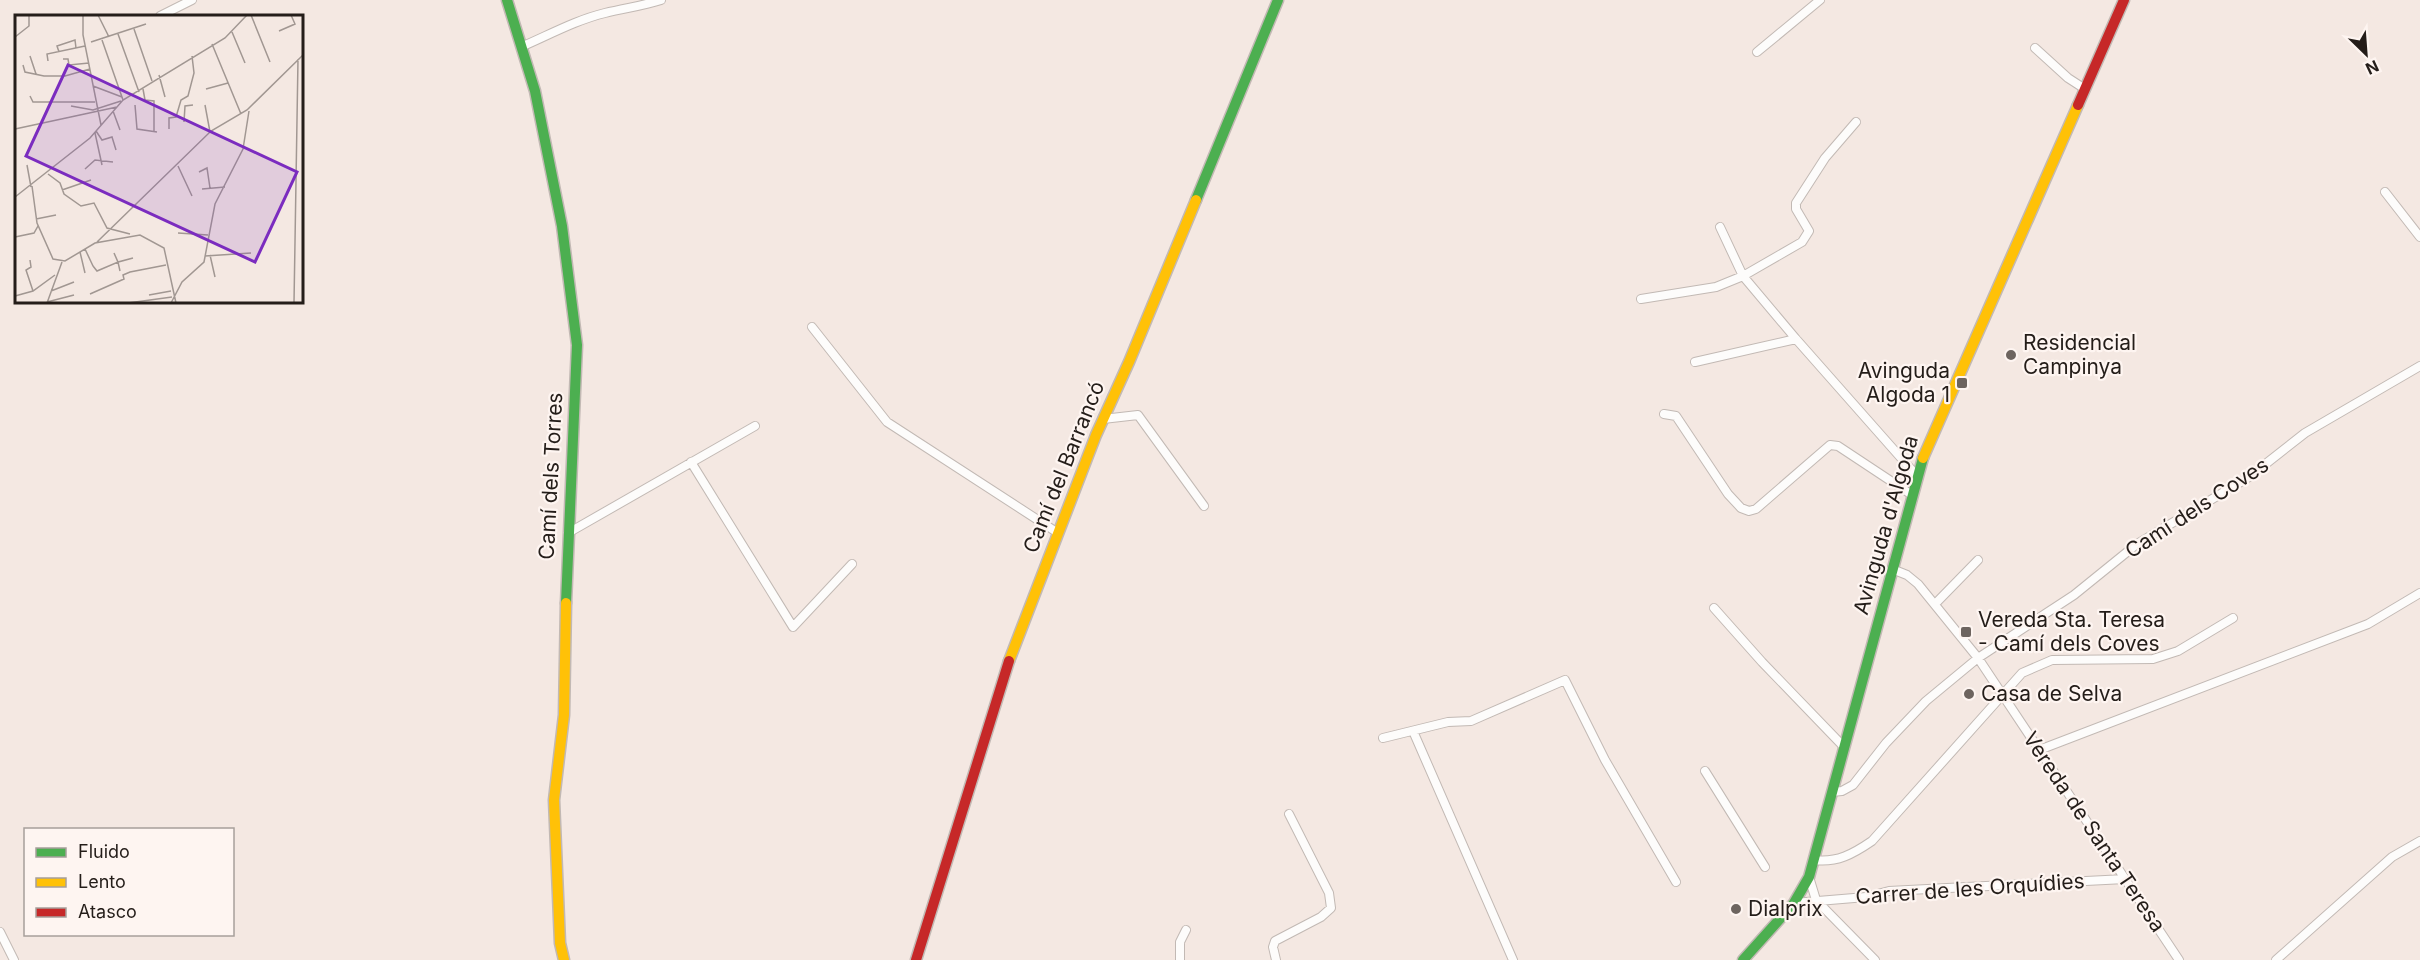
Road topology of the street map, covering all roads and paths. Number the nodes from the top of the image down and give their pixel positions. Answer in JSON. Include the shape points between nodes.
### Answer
{"nodes":[{"id":1,"x":192,"y":0,"type":"edge"},
{"id":2,"x":507,"y":0,"type":"edge"},
{"id":3,"x":661,"y":0,"type":"edge"},
{"id":4,"x":1278,"y":0,"type":"edge"},
{"id":5,"x":1820,"y":0,"type":"edge"},
{"id":6,"x":2124,"y":0,"type":"edge"},
{"id":7,"x":162,"y":15,"type":"edge"},
{"id":8,"x":521,"y":47,"type":"junction"},
{"id":9,"x":2035,"y":48,"type":"dead end"},
{"id":10,"x":1757,"y":52,"type":"dead end"},
{"id":11,"x":2085,"y":89,"type":"junction"},
{"id":12,"x":1856,"y":122,"type":"dead end"},
{"id":13,"x":2385,"y":192,"type":"dead end"},
{"id":14,"x":1720,"y":227,"type":"dead end"},
{"id":15,"x":2420,"y":237,"type":"edge"},
{"id":16,"x":1743,"y":276,"type":"junction"},
{"id":17,"x":1641,"y":299,"type":"dead end"},
{"id":18,"x":812,"y":327,"type":"dead end"},
{"id":19,"x":1796,"y":339,"type":"junction"},
{"id":20,"x":1695,"y":362,"type":"dead end"},
{"id":21,"x":2420,"y":366,"type":"edge"},
{"id":22,"x":1664,"y":414,"type":"dead end"},
{"id":23,"x":1103,"y":419,"type":"junction"},
{"id":24,"x":755,"y":426,"type":"dead end"},
{"id":25,"x":691,"y":462,"type":"junction"},
{"id":26,"x":1917,"y":476,"type":"junction"},
{"id":27,"x":1912,"y":495,"type":"junction"},
{"id":28,"x":1204,"y":506,"type":"dead end"},
{"id":29,"x":1058,"y":532,"type":"junction"},
{"id":30,"x":568,"y":533,"type":"junction"},
{"id":31,"x":1978,"y":560,"type":"dead end"},
{"id":32,"x":852,"y":564,"type":"dead end"},
{"id":33,"x":1892,"y":569,"type":"junction"},
{"id":34,"x":2420,"y":593,"type":"edge"},
{"id":35,"x":1935,"y":604,"type":"junction"},
{"id":36,"x":1714,"y":608,"type":"dead end"},
{"id":37,"x":2234,"y":618,"type":"dead end"},
{"id":38,"x":1978,"y":658,"type":"junction"},
{"id":39,"x":2002,"y":694,"type":"junction"},
{"id":40,"x":1413,"y":731,"type":"junction"},
{"id":41,"x":1383,"y":738,"type":"dead end"},
{"id":42,"x":1844,"y":747,"type":"junction"},
{"id":43,"x":2039,"y":750,"type":"junction"},
{"id":44,"x":1705,"y":771,"type":"dead end"},
{"id":45,"x":1832,"y":792,"type":"junction"},
{"id":46,"x":1289,"y":814,"type":"dead end"},
{"id":47,"x":2420,"y":841,"type":"edge"},
{"id":48,"x":1814,"y":860,"type":"junction"},
{"id":49,"x":1765,"y":867,"type":"dead end"},
{"id":50,"x":1809,"y":877,"type":"junction"},
{"id":51,"x":2125,"y":879,"type":"junction"},
{"id":52,"x":1676,"y":882,"type":"dead end"},
{"id":53,"x":1816,"y":900,"type":"junction"},
{"id":54,"x":1794,"y":903,"type":"junction"},
{"id":55,"x":1186,"y":930,"type":"dead end"},
{"id":56,"x":0,"y":932,"type":"edge"},
{"id":57,"x":917,"y":955,"type":"edge"},
{"id":58,"x":2177,"y":959,"type":"edge"},
{"id":59,"x":14,"y":960,"type":"edge"},
{"id":60,"x":564,"y":960,"type":"edge"},
{"id":61,"x":925,"y":960,"type":"edge"},
{"id":62,"x":1180,"y":960,"type":"edge"},
{"id":63,"x":1276,"y":960,"type":"edge"},
{"id":64,"x":1513,"y":960,"type":"edge"},
{"id":65,"x":1743,"y":960,"type":"edge"},
{"id":66,"x":1875,"y":960,"type":"edge"},
{"id":67,"x":2276,"y":960,"type":"edge"}],
"edges":[{"from":1,"to":7,"type":"street"},
{"from":2,"to":8,"type":"street","name":"Camí dels Torres"},
{"from":3,"to":8,"type":"street","via":[[574,23]]},
{"from":4,"to":23,"type":"street","name":"Camí del Barrancó"},
{"from":5,"to":10,"type":"street"},
{"from":6,"to":11,"type":"street","name":"Avinguda d'Algoda"},
{"from":8,"to":30,"type":"street","name":"Camí dels Torres","via":[[535,91],[562,226],[577,345]]},
{"from":9,"to":11,"type":"street"},
{"from":11,"to":26,"type":"street","name":"Avinguda d'Algoda","via":[[1939,417]]},
{"from":12,"to":16,"type":"street","via":[[1825,158],[1796,203],[1809,231],[1807,237]]},
{"from":13,"to":15,"type":"street"},
{"from":14,"to":16,"type":"street"},
{"from":16,"to":17,"type":"street","via":[[1716,287]]},
{"from":16,"to":19,"type":"street"},
{"from":18,"to":29,"type":"street","via":[[887,422]]},
{"from":19,"to":20,"type":"street"},
{"from":19,"to":26,"type":"street"},
{"from":21,"to":38,"type":"street","name":"Camí dels Coves","via":[[2305,433],[2249,477],[2137,544],[2074,595]]},
{"from":22,"to":27,"type":"street","via":[[1676,416],[1728,494],[1749,511],[1830,445],[1838,446]]},
{"from":23,"to":28,"type":"street","via":[[1138,415]]},
{"from":23,"to":29,"type":"street","name":"Camí del Barrancó"},
{"from":24,"to":25,"type":"street"},
{"from":25,"to":30,"type":"street"},
{"from":25,"to":32,"type":"street","via":[[793,627]]},
{"from":26,"to":27,"type":"street","name":"Avinguda d'Algoda"},
{"from":27,"to":33,"type":"street","name":"Avinguda d'Algoda"},
{"from":29,"to":57,"type":"street","name":"Camí del Barrancó","via":[[1011,654]]},
{"from":30,"to":60,"type":"street","name":"Camí dels Torres","via":[[564,715],[554,800]]},
{"from":31,"to":35,"type":"street"},
{"from":33,"to":35,"type":"street","name":"Vereda de Santa Teresa","via":[[1913,580]]},
{"from":33,"to":42,"type":"street","name":"Avinguda d'Algoda"},
{"from":34,"to":43,"type":"street","via":[[2368,624]]},
{"from":35,"to":38,"type":"street","name":"Vereda de Santa Teresa"},
{"from":36,"to":42,"type":"street"},
{"from":37,"to":39,"type":"street","via":[[2178,651],[2153,659],[2052,660],[2022,673]]},
{"from":38,"to":39,"type":"street","name":"Vereda de Santa Teresa"},
{"from":38,"to":45,"type":"street","name":"Camí dels Coves","via":[[1926,701],[1853,785]]},
{"from":39,"to":43,"type":"street","name":"Vereda de Santa Teresa"},
{"from":39,"to":48,"type":"street","via":[[1872,841],[1839,859]]},
{"from":40,"to":41,"type":"street"},
{"from":40,"to":52,"type":"street","via":[[1448,722],[1471,722],[1565,681],[1605,760]]},
{"from":40,"to":64,"type":"street"},
{"from":42,"to":45,"type":"street","name":"Avinguda d'Algoda"},
{"from":43,"to":51,"type":"street","name":"Vereda de Santa Teresa"},
{"from":44,"to":49,"type":"street"},
{"from":45,"to":48,"type":"street","name":"Avinguda d'Algoda"},
{"from":46,"to":63,"type":"street","via":[[1329,893],[1331,908],[1321,918],[1275,941]]},
{"from":47,"to":67,"type":"street","via":[[2392,857]]},
{"from":48,"to":50,"type":"street","name":"Avinguda d'Algoda"},
{"from":50,"to":53,"type":"street"},
{"from":50,"to":54,"type":"street","name":"Avinguda d'Algoda"},
{"from":51,"to":53,"type":"street","name":"Carrer de les Orquídies","via":[[1889,891],[1866,897]]},
{"from":51,"to":58,"type":"street","name":"Vereda de Santa Teresa"},
{"from":53,"to":54,"type":"street","name":"Carrer de les Orquídies"},
{"from":53,"to":66,"type":"street"},
{"from":54,"to":65,"type":"street","name":"Avinguda d'Algoda"},
{"from":55,"to":62,"type":"street","via":[[1180,942]]},
{"from":56,"to":59,"type":"street"},
{"from":57,"to":61,"type":"street"}]}
